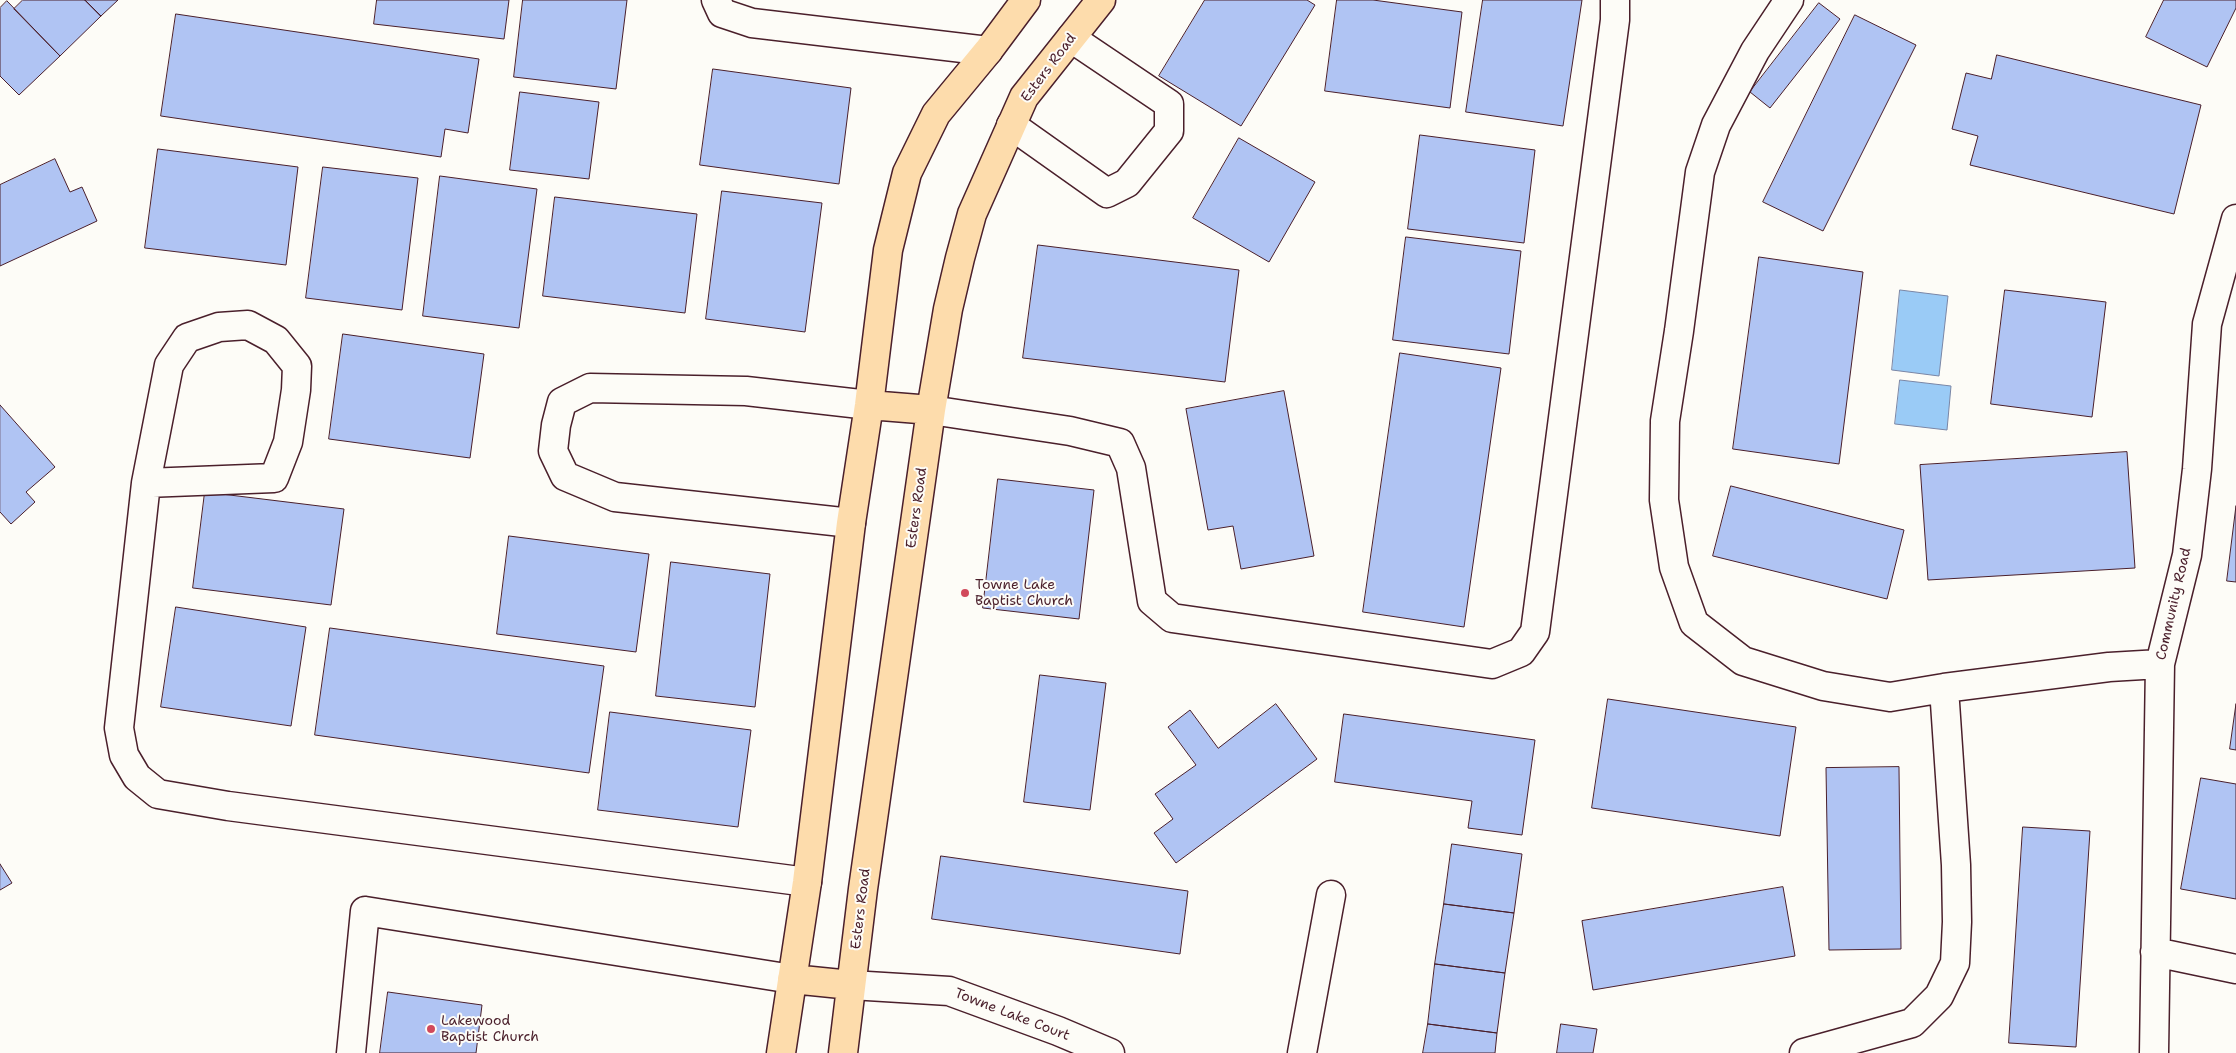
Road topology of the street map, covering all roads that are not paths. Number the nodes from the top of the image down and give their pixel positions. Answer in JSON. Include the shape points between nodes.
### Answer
{"nodes":[{"id":1,"x":716,"y":0,"type":"edge"},
{"id":2,"x":1026,"y":0,"type":"edge"},
{"id":3,"x":1101,"y":0,"type":"edge"},
{"id":4,"x":1615,"y":0,"type":"edge"},
{"id":5,"x":1789,"y":0,"type":"edge"},
{"id":6,"x":1071,"y":38,"type":"junction"},
{"id":7,"x":988,"y":51,"type":"junction"},
{"id":8,"x":1011,"y":125,"type":"junction"},
{"id":9,"x":2236,"y":220,"type":"edge"},
{"id":10,"x":869,"y":405,"type":"junction"},
{"id":11,"x":931,"y":410,"type":"junction"},
{"id":12,"x":146,"y":483,"type":"junction"},
{"id":13,"x":851,"y":523,"type":"junction"},
{"id":14,"x":2160,"y":664,"type":"junction"},
{"id":15,"x":1944,"y":688,"type":"junction"},
{"id":16,"x":806,"y":882,"type":"junction"},
{"id":17,"x":1330,"y":895,"type":"dead end"},
{"id":18,"x":2155,"y":952,"type":"junction"},
{"id":19,"x":2236,"y":969,"type":"edge"},
{"id":20,"x":792,"y":979,"type":"junction"},
{"id":21,"x":851,"y":985,"type":"junction"},
{"id":22,"x":1063,"y":1043,"type":"edge"},
{"id":23,"x":352,"y":1053,"type":"edge"},
{"id":24,"x":781,"y":1053,"type":"edge"},
{"id":25,"x":843,"y":1053,"type":"edge"},
{"id":26,"x":1110,"y":1053,"type":"edge"},
{"id":27,"x":1302,"y":1053,"type":"edge"},
{"id":28,"x":1804,"y":1053,"type":"edge"},
{"id":29,"x":2154,"y":1053,"type":"edge"}],
"edges":[{"from":1,"to":7,"type":"lane","via":[[722,13],[752,23]]},
{"from":2,"to":7,"type":"main road"},
{"from":3,"to":6,"type":"main road","name":"Esters Road"},
{"from":4,"to":11,"type":"lane","via":[[1615,20],[1535,632],[1521,652],[1492,664],[1172,618],[1152,600],[1131,468],[1120,443],[1070,431]]},
{"from":5,"to":15,"type":"lane","via":[[1755,51],[1716,125],[1700,172],[1665,421],[1664,500],[1674,567],[1694,622],[1742,662],[1823,686],[1890,697]]},
{"from":6,"to":8,"type":"main road","name":"Esters Road","via":[[1024,97]]},
{"from":6,"to":8,"type":"lane","via":[[1169,104],[1169,131],[1127,183],[1107,193]]},
{"from":7,"to":10,"type":"main road","via":[[936,114],[907,172],[888,250]]},
{"from":8,"to":11,"type":"main road","name":"Esters Road","via":[[972,214],[948,309]]},
{"from":9,"to":14,"type":"lane","name":"Community Road","via":[[2206,324],[2197,469],[2187,555]]},
{"from":10,"to":11,"type":"main road"},
{"from":10,"to":13,"type":"main road"},
{"from":10,"to":13,"type":"lane","via":[[746,391],[590,388],[562,402],[556,425],[553,451],[565,476],[615,497]]},
{"from":11,"to":21,"type":"main road","name":"Esters Road"},
{"from":12,"to":12,"type":"lane","via":[[169,365],[187,338],[219,327],[248,325],[276,340],[297,366],[288,442],[274,478]]},
{"from":12,"to":16,"type":"lane","via":[[119,728],[124,754],[137,777],[158,794]]},
{"from":13,"to":16,"type":"main road"},
{"from":14,"to":15,"type":"lane","via":[[2109,667]]},
{"from":14,"to":18,"type":"lane","name":"Community Road"},
{"from":15,"to":28,"type":"lane","via":[[1956,865],[1955,963],[1940,996],[1912,1023]]},
{"from":16,"to":20,"type":"main road"},
{"from":17,"to":27,"type":"lane"},
{"from":18,"to":19,"type":"lane"},
{"from":18,"to":29,"type":"lane","name":"Community Road"},
{"from":20,"to":21,"type":"main road"},
{"from":20,"to":23,"type":"lane","via":[[365,911]]},
{"from":20,"to":24,"type":"main road"},
{"from":21,"to":22,"type":"lane","name":"Towne Lake Court","via":[[949,991]]},
{"from":21,"to":25,"type":"main road","name":"Esters Road"},
{"from":22,"to":26,"type":"lane","name":"Towne Lake Court"}]}
